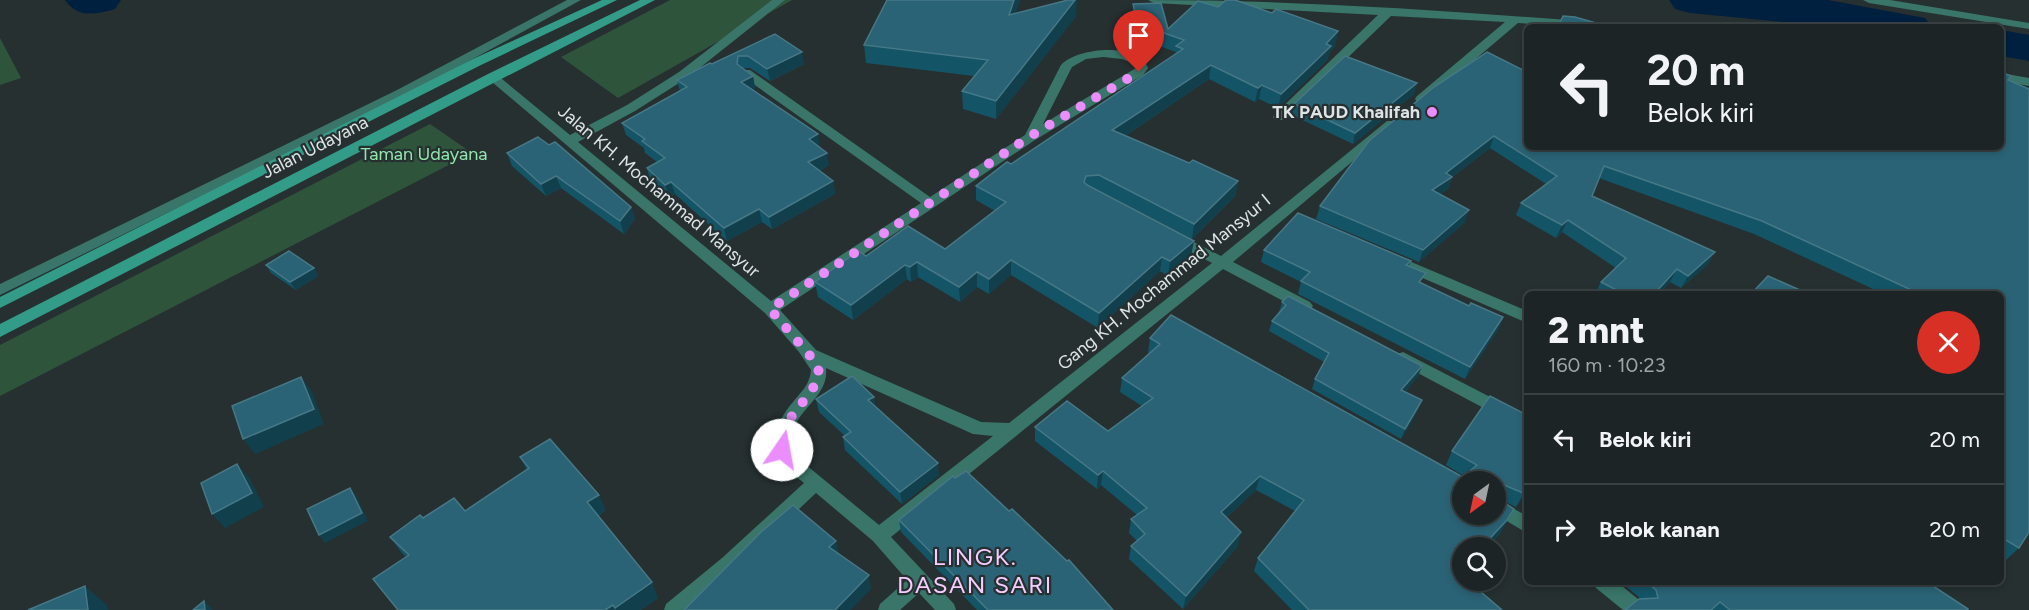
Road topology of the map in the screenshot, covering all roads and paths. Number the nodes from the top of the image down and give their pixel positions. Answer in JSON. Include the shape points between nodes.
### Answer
{"nodes":[{"id":1,"x":575,"y":0,"type":"edge"},
{"id":2,"x":611,"y":0,"type":"edge"},
{"id":3,"x":649,"y":0,"type":"edge"},
{"id":4,"x":779,"y":0,"type":"edge"},
{"id":5,"x":1154,"y":0,"type":"edge"},
{"id":6,"x":1869,"y":0,"type":"edge"},
{"id":7,"x":1916,"y":3,"type":"edge"},
{"id":8,"x":1387,"y":13,"type":"junction"},
{"id":9,"x":1515,"y":19,"type":"junction"},
{"id":10,"x":1581,"y":24,"type":"edge"},
{"id":11,"x":2029,"y":26,"type":"edge"},
{"id":12,"x":746,"y":73,"type":"edge"},
{"id":13,"x":492,"y":77,"type":"junction"},
{"id":14,"x":2004,"y":78,"type":"edge"},
{"id":15,"x":2029,"y":82,"type":"edge"},
{"id":16,"x":1279,"y":117,"type":"dead end"},
{"id":17,"x":1029,"y":137,"type":"junction"},
{"id":18,"x":569,"y":141,"type":"junction"},
{"id":19,"x":211,"y":194,"type":"junction"},
{"id":20,"x":930,"y":203,"type":"junction"},
{"id":21,"x":232,"y":210,"type":"junction"},
{"id":22,"x":1282,"y":212,"type":"junction"},
{"id":23,"x":1303,"y":221,"type":"edge"},
{"id":24,"x":1162,"y":231,"type":"edge"},
{"id":25,"x":1223,"y":262,"type":"junction"},
{"id":26,"x":1399,"y":262,"type":"edge"},
{"id":27,"x":0,"y":290,"type":"edge"},
{"id":28,"x":0,"y":303,"type":"edge"},
{"id":29,"x":770,"y":309,"type":"junction"},
{"id":30,"x":1317,"y":312,"type":"edge"},
{"id":31,"x":1524,"y":316,"type":"edge"},
{"id":32,"x":0,"y":331,"type":"edge"},
{"id":33,"x":1391,"y":352,"type":"edge"},
{"id":34,"x":808,"y":354,"type":"junction"},
{"id":35,"x":1524,"y":422,"type":"edge"},
{"id":36,"x":1012,"y":430,"type":"junction"},
{"id":37,"x":814,"y":484,"type":"junction"},
{"id":38,"x":1506,"y":512,"type":"edge"},
{"id":39,"x":1524,"y":523,"type":"edge"},
{"id":40,"x":879,"y":536,"type":"junction"},
{"id":41,"x":919,"y":581,"type":"junction"},
{"id":42,"x":1607,"y":585,"type":"edge"},
{"id":43,"x":673,"y":610,"type":"edge"},
{"id":44,"x":887,"y":610,"type":"edge"},
{"id":45,"x":947,"y":610,"type":"edge"},
{"id":46,"x":1637,"y":610,"type":"edge"}],
"edges":[{"from":1,"to":27,"type":"street","via":[[401,93]]},
{"from":2,"to":19,"type":"main road","name":"Jalan Udayana"},
{"from":3,"to":13,"type":"main road","name":"Jalan Udayana"},
{"from":4,"to":18,"type":"street","via":[[664,87]]},
{"from":5,"to":8,"type":"street"},
{"from":6,"to":7,"type":"street"},
{"from":7,"to":11,"type":"street"},
{"from":8,"to":9,"type":"street"},
{"from":8,"to":16,"type":"street"},
{"from":9,"to":10,"type":"street"},
{"from":9,"to":22,"type":"street","name":"Gang KH. Mochammad Mansyur I"},
{"from":12,"to":20,"type":"street"},
{"from":13,"to":18,"type":"street","name":"Jalan KH. Mochammad Mansyur"},
{"from":13,"to":21,"type":"main road","name":"Jalan Udayana"},
{"from":14,"to":15,"type":"street"},
{"from":17,"to":17,"type":"street","via":[[1139,72],[1140,62],[1119,55],[1072,60]]},
{"from":17,"to":20,"type":"street"},
{"from":18,"to":29,"type":"street","name":"Jalan KH. Mochammad Mansyur"},
{"from":19,"to":21,"type":"main road"},
{"from":19,"to":28,"type":"main road","name":"Jalan Udayana"},
{"from":20,"to":29,"type":"street"},
{"from":21,"to":32,"type":"main road","name":"Jalan Udayana"},
{"from":22,"to":23,"type":"street"},
{"from":22,"to":25,"type":"street","name":"Gang KH. Mochammad Mansyur I"},
{"from":24,"to":25,"type":"street"},
{"from":25,"to":30,"type":"street"},
{"from":25,"to":36,"type":"street","name":"Gang KH. Mochammad Mansyur I","via":[[1164,316]]},
{"from":26,"to":31,"type":"street"},
{"from":29,"to":34,"type":"street","name":"Jalan KH. Mochammad Mansyur"},
{"from":33,"to":35,"type":"street"},
{"from":34,"to":36,"type":"street","via":[[979,429]]},
{"from":34,"to":37,"type":"street","name":"Jalan KH. Mochammad Mansyur","via":[[817,364],[819,376],[784,429],[781,445],[787,459]]},
{"from":36,"to":40,"type":"street","name":"Gang KH. Mochammad Mansyur I"},
{"from":37,"to":40,"type":"street","name":"Jalan KH. Mochammad Mansyur"},
{"from":37,"to":43,"type":"street"},
{"from":38,"to":39,"type":"street"},
{"from":40,"to":41,"type":"street","name":"Jalan KH. Mochammad Mansyur"},
{"from":41,"to":44,"type":"street"},
{"from":41,"to":45,"type":"street","name":"Jalan KH. Mochammad Mansyur"},
{"from":42,"to":46,"type":"street"}]}
